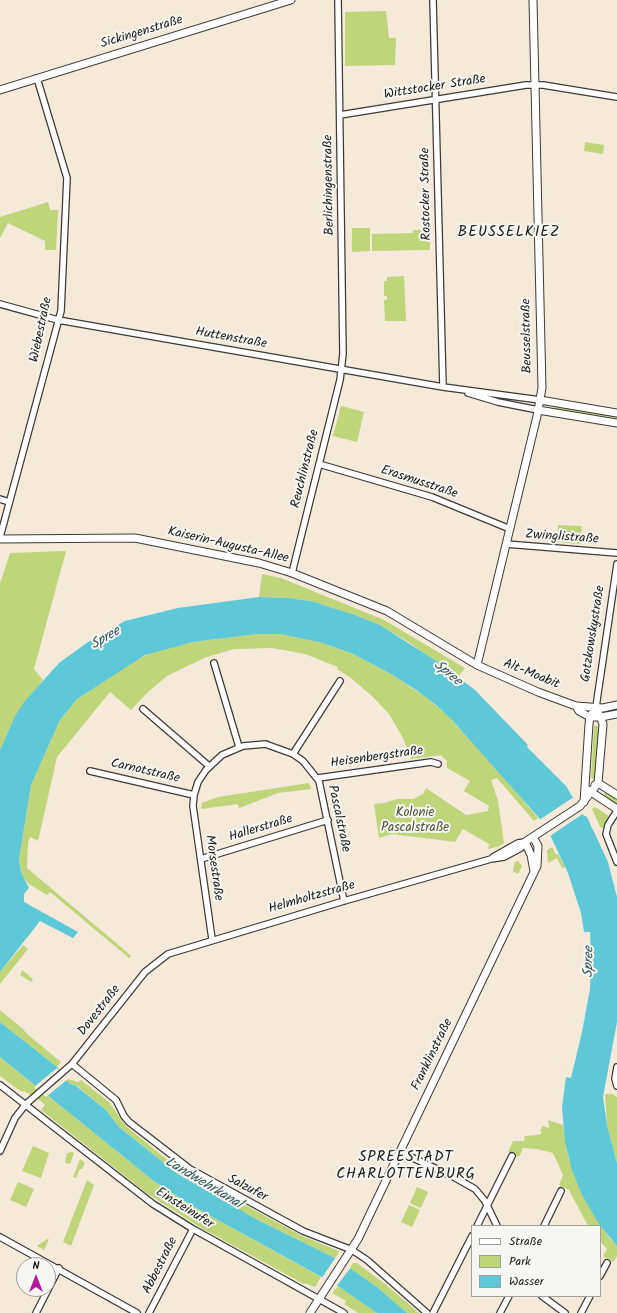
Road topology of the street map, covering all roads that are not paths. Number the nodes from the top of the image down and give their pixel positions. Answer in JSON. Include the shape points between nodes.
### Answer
{"nodes":[{"id":1,"x":292,"y":0,"type":"edge"},
{"id":2,"x":338,"y":0,"type":"edge"},
{"id":3,"x":433,"y":0,"type":"edge"},
{"id":4,"x":533,"y":0,"type":"edge"},
{"id":5,"x":37,"y":78,"type":"junction"},
{"id":6,"x":534,"y":85,"type":"junction"},
{"id":7,"x":0,"y":90,"type":"edge"},
{"id":8,"x":617,"y":97,"type":"edge"},
{"id":9,"x":436,"y":100,"type":"junction"},
{"id":10,"x":340,"y":115,"type":"junction"},
{"id":11,"x":0,"y":304,"type":"edge"},
{"id":12,"x":58,"y":320,"type":"junction"},
{"id":13,"x":341,"y":370,"type":"junction"},
{"id":14,"x":443,"y":387,"type":"junction"},
{"id":15,"x":460,"y":390,"type":"junction"},
{"id":16,"x":540,"y":400,"type":"junction"},
{"id":17,"x":538,"y":410,"type":"junction"},
{"id":18,"x":617,"y":413,"type":"edge"},
{"id":19,"x":617,"y":423,"type":"edge"},
{"id":20,"x":319,"y":464,"type":"junction"},
{"id":21,"x":0,"y":499,"type":"edge"},
{"id":22,"x":9,"y":502,"type":"junction"},
{"id":23,"x":510,"y":529,"type":"junction"},
{"id":24,"x":0,"y":538,"type":"edge"},
{"id":25,"x":506,"y":544,"type":"junction"},
{"id":26,"x":617,"y":553,"type":"edge"},
{"id":27,"x":617,"y":564,"type":"edge"},
{"id":28,"x":292,"y":573,"type":"junction"},
{"id":29,"x":214,"y":663,"type":"dead end"},
{"id":30,"x":477,"y":665,"type":"junction"},
{"id":31,"x":340,"y":681,"type":"dead end"},
{"id":32,"x":617,"y":705,"type":"edge"},
{"id":33,"x":576,"y":706,"type":"junction"},
{"id":34,"x":596,"y":707,"type":"junction"},
{"id":35,"x":143,"y":709,"type":"dead end"},
{"id":36,"x":617,"y":714,"type":"edge"},
{"id":37,"x":590,"y":717,"type":"junction"},
{"id":38,"x":601,"y":717,"type":"junction"},
{"id":39,"x":239,"y":747,"type":"junction"},
{"id":40,"x":293,"y":754,"type":"junction"},
{"id":41,"x":438,"y":764,"type":"dead end"},
{"id":42,"x":209,"y":766,"type":"junction"},
{"id":43,"x":90,"y":771,"type":"dead end"},
{"id":44,"x":318,"y":778,"type":"junction"},
{"id":45,"x":598,"y":784,"type":"junction"},
{"id":46,"x":585,"y":788,"type":"junction"},
{"id":47,"x":592,"y":793,"type":"junction"},
{"id":48,"x":617,"y":795,"type":"edge"},
{"id":49,"x":194,"y":797,"type":"junction"},
{"id":50,"x":582,"y":804,"type":"junction"},
{"id":51,"x":617,"y":810,"type":"edge"},
{"id":52,"x":328,"y":820,"type":"junction"},
{"id":53,"x":533,"y":837,"type":"junction"},
{"id":54,"x":525,"y":842,"type":"junction"},
{"id":55,"x":201,"y":859,"type":"junction"},
{"id":56,"x":617,"y":862,"type":"edge"},
{"id":57,"x":534,"y":871,"type":"junction"},
{"id":58,"x":344,"y":901,"type":"junction"},
{"id":59,"x":212,"y":939,"type":"junction"},
{"id":60,"x":145,"y":972,"type":"joint"},
{"id":61,"x":72,"y":1064,"type":"junction"},
{"id":62,"x":617,"y":1067,"type":"edge"},
{"id":63,"x":0,"y":1085,"type":"edge"},
{"id":64,"x":617,"y":1086,"type":"edge"},
{"id":65,"x":26,"y":1104,"type":"junction"},
{"id":66,"x":0,"y":1151,"type":"edge"},
{"id":67,"x":400,"y":1152,"type":"junction"},
{"id":68,"x":512,"y":1156,"type":"dead end"},
{"id":69,"x":561,"y":1191,"type":"dead end"},
{"id":70,"x":487,"y":1206,"type":"junction"},
{"id":71,"x":478,"y":1225,"type":"edge"},
{"id":72,"x":496,"y":1225,"type":"edge"},
{"id":73,"x":544,"y":1225,"type":"edge"},
{"id":74,"x":193,"y":1229,"type":"junction"},
{"id":75,"x":0,"y":1237,"type":"edge"},
{"id":76,"x":471,"y":1238,"type":"edge"},
{"id":77,"x":352,"y":1250,"type":"junction"},
{"id":78,"x":607,"y":1263,"type":"dead end"},
{"id":79,"x":59,"y":1268,"type":"junction"},
{"id":80,"x":601,"y":1274,"type":"edge"},
{"id":81,"x":508,"y":1297,"type":"edge"},
{"id":82,"x":543,"y":1297,"type":"edge"},
{"id":83,"x":589,"y":1297,"type":"edge"},
{"id":84,"x":318,"y":1298,"type":"junction"},
{"id":85,"x":36,"y":1313,"type":"edge"},
{"id":86,"x":137,"y":1313,"type":"edge"},
{"id":87,"x":149,"y":1313,"type":"edge"},
{"id":88,"x":310,"y":1313,"type":"edge"},
{"id":89,"x":344,"y":1313,"type":"edge"},
{"id":90,"x":426,"y":1313,"type":"edge"},
{"id":91,"x":434,"y":1313,"type":"edge"},
{"id":92,"x":500,"y":1313,"type":"edge"},
{"id":93,"x":565,"y":1313,"type":"edge"},
{"id":94,"x":581,"y":1313,"type":"edge"}],
"edges":[{"from":1,"to":5,"type":"main road","name":"Sickingenstraße"},
{"from":2,"to":10,"type":"street","name":"Berlichingenstraße"},
{"from":3,"to":9,"type":"street","name":"Rostocker Straße"},
{"from":4,"to":6,"type":"main road","name":"Beusselstraße"},
{"from":5,"to":7,"type":"main road","name":"Sickingenstraße"},
{"from":5,"to":12,"type":"street","name":"Wiebestraße","via":[[67,178],[61,306]]},
{"from":6,"to":8,"type":"street","name":"Wittstocker Straße"},
{"from":6,"to":9,"type":"street","name":"Wittstocker Straße"},
{"from":6,"to":16,"type":"main road","name":"Beusselstraße","via":[[542,388]]},
{"from":9,"to":10,"type":"street","name":"Wittstocker Straße"},
{"from":9,"to":14,"type":"street","name":"Rostocker Straße"},
{"from":10,"to":13,"type":"street","name":"Berlichingenstraße","via":[[343,353]]},
{"from":11,"to":12,"type":"street","name":"Huttenstraße"},
{"from":12,"to":13,"type":"street","name":"Huttenstraße"},
{"from":12,"to":22,"type":"street","name":"Wiebestraße"},
{"from":13,"to":14,"type":"street","name":"Huttenstraße"},
{"from":13,"to":20,"type":"street","name":"Reuchlinstraße"},
{"from":14,"to":15,"type":"street","name":"Huttenstraße"},
{"from":15,"to":16,"type":"street","name":"Huttenstraße"},
{"from":15,"to":17,"type":"street","name":"Huttenstraße","via":[[498,402]]},
{"from":16,"to":17,"type":"main road","name":"Beusselstraße"},
{"from":16,"to":18,"type":"main road"},
{"from":17,"to":19,"type":"main road"},
{"from":17,"to":23,"type":"main road","name":"Beusselstraße"},
{"from":20,"to":23,"type":"street","name":"Erasmusstraße","via":[[432,497]]},
{"from":20,"to":28,"type":"street","name":"Reuchlinstraße"},
{"from":21,"to":22,"type":"street"},
{"from":22,"to":24,"type":"street","name":"Wiebestraße"},
{"from":23,"to":25,"type":"main road","name":"Beusselstraße"},
{"from":24,"to":28,"type":"main road","name":"Kaiserin-Augusta-Allee","via":[[135,538],[260,563]]},
{"from":25,"to":26,"type":"street","name":"Zwinglistraße"},
{"from":25,"to":30,"type":"main road","name":"Beusselstraße"},
{"from":27,"to":34,"type":"street","name":"Gotzkowskystraße"},
{"from":28,"to":30,"type":"main road","name":"Kaiserin-Augusta-Allee","via":[[403,619]]},
{"from":29,"to":39,"type":"street"},
{"from":30,"to":33,"type":"main road","name":"Alt-Moabit"},
{"from":31,"to":40,"type":"street"},
{"from":32,"to":34,"type":"main road","name":"Alt-Moabit"},
{"from":33,"to":34,"type":"main road","name":"Alt-Moabit"},
{"from":33,"to":37,"type":"main road","name":"Alt-Moabit","via":[[579,711]]},
{"from":34,"to":37,"type":"main road","name":"Gotzkowskystraße"},
{"from":34,"to":38,"type":"main road"},
{"from":35,"to":42,"type":"street"},
{"from":36,"to":38,"type":"main road"},
{"from":37,"to":38,"type":"main road"},
{"from":37,"to":46,"type":"main road","name":"Gotzkowskystraße"},
{"from":38,"to":45,"type":"main road"},
{"from":39,"to":40,"type":"street","name":"Pascalstraße","via":[[267,745]]},
{"from":39,"to":42,"type":"street","name":"Pascalstraße","via":[[222,755]]},
{"from":40,"to":44,"type":"street","name":"Pascalstraße"},
{"from":41,"to":44,"type":"street","name":"Heisenbergstraße","via":[[431,762]]},
{"from":42,"to":49,"type":"street","name":"Pascalstraße","via":[[198,782]]},
{"from":43,"to":49,"type":"street","name":"Carnotstraße"},
{"from":44,"to":52,"type":"street","name":"Pascalstraße"},
{"from":45,"to":46,"type":"main road"},
{"from":45,"to":47,"type":"main road"},
{"from":45,"to":48,"type":"main road"},
{"from":46,"to":47,"type":"main road"},
{"from":46,"to":50,"type":"main road","name":"Gotzkowskystraße"},
{"from":47,"to":50,"type":"main road"},
{"from":47,"to":51,"type":"main road"},
{"from":49,"to":55,"type":"street","name":"Morsestraße","via":[[193,806]]},
{"from":50,"to":53,"type":"main road","name":"Helmholtzstraße"},
{"from":51,"to":56,"type":"street","via":[[606,829]]},
{"from":52,"to":55,"type":"street","name":"Hallerstraße"},
{"from":52,"to":58,"type":"street","name":"Pascalstraße"},
{"from":53,"to":54,"type":"main road","name":"Helmholtzstraße"},
{"from":53,"to":57,"type":"main road","name":"Franklinstraße","via":[[538,849],[537,866]]},
{"from":54,"to":57,"type":"main road"},
{"from":54,"to":58,"type":"street","name":"Helmholtzstraße","via":[[516,851],[504,857]]},
{"from":55,"to":59,"type":"street","name":"Morsestraße"},
{"from":57,"to":67,"type":"main road","name":"Franklinstraße"},
{"from":58,"to":59,"type":"street","name":"Helmholtzstraße"},
{"from":59,"to":60,"type":"street","name":"Helmholtzstraße","via":[[168,954]]},
{"from":60,"to":61,"type":"street","name":"Dovestraße"},
{"from":61,"to":65,"type":"street","name":"Dovestraße"},
{"from":61,"to":77,"type":"street","name":"Salzufer","via":[[116,1100],[129,1122],[190,1169],[303,1231]]},
{"from":62,"to":64,"type":"street","via":[[614,1079]]},
{"from":63,"to":65,"type":"street","name":"Einsteinufer"},
{"from":65,"to":66,"type":"street","name":"Dovestraße","via":[[15,1118]]},
{"from":65,"to":74,"type":"street","name":"Einsteinufer","via":[[154,1204]]},
{"from":67,"to":70,"type":"street","via":[[464,1182],[478,1192]]},
{"from":67,"to":77,"type":"main road","name":"Franklinstraße"},
{"from":68,"to":70,"type":"street"},
{"from":69,"to":73,"type":"street"},
{"from":70,"to":71,"type":"street"},
{"from":70,"to":72,"type":"street"},
{"from":74,"to":84,"type":"street","name":"Einsteinufer"},
{"from":74,"to":87,"type":"street","name":"Abbestraße"},
{"from":75,"to":79,"type":"street"},
{"from":76,"to":91,"type":"street"},
{"from":77,"to":84,"type":"main road","name":"Franklinstraße"},
{"from":77,"to":90,"type":"street","name":"Salzufer","via":[[367,1260]]},
{"from":78,"to":80,"type":"street"},
{"from":79,"to":85,"type":"street"},
{"from":79,"to":86,"type":"street","via":[[65,1274]]},
{"from":81,"to":92,"type":"street"},
{"from":82,"to":93,"type":"street"},
{"from":83,"to":94,"type":"street"},
{"from":84,"to":88,"type":"main road","name":"Franklinstraße"},
{"from":84,"to":89,"type":"street","name":"Einsteinufer"}]}
